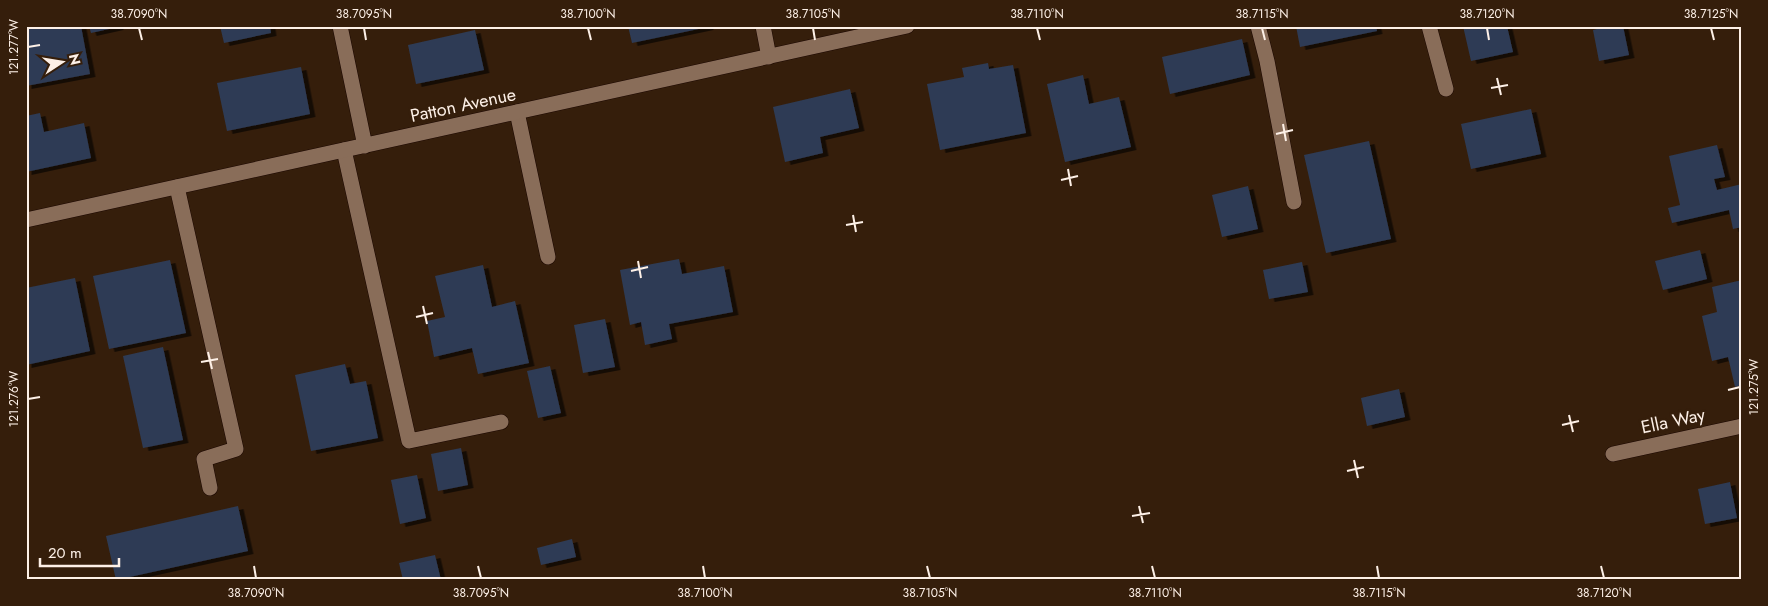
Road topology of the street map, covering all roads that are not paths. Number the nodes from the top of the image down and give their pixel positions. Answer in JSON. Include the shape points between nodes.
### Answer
{"nodes":[{"id":1,"x":340,"y":26,"type":"edge"},
{"id":2,"x":763,"y":26,"type":"edge"},
{"id":3,"x":907,"y":26,"type":"edge"},
{"id":4,"x":1258,"y":26,"type":"edge"},
{"id":5,"x":1429,"y":26,"type":"edge"},
{"id":6,"x":769,"y":57,"type":"junction"},
{"id":7,"x":1446,"y":89,"type":"dead end"},
{"id":8,"x":517,"y":112,"type":"junction"},
{"id":9,"x":365,"y":146,"type":"junction"},
{"id":10,"x":344,"y":150,"type":"junction"},
{"id":11,"x":177,"y":187,"type":"junction"},
{"id":12,"x":1294,"y":202,"type":"dead end"},
{"id":13,"x":26,"y":220,"type":"edge"},
{"id":14,"x":548,"y":257,"type":"dead end"},
{"id":15,"x":500,"y":422,"type":"dead end"},
{"id":16,"x":1742,"y":426,"type":"edge"},
{"id":17,"x":1613,"y":454,"type":"dead end"},
{"id":18,"x":210,"y":488,"type":"dead end"}],
"edges":[{"from":1,"to":9,"type":"street"},
{"from":2,"to":6,"type":"street"},
{"from":3,"to":6,"type":"street","name":"Patton Avenue"},
{"from":4,"to":12,"type":"street"},
{"from":5,"to":7,"type":"street"},
{"from":6,"to":8,"type":"street","name":"Patton Avenue"},
{"from":8,"to":9,"type":"street","name":"Patton Avenue"},
{"from":8,"to":14,"type":"street"},
{"from":9,"to":10,"type":"street","name":"Patton Avenue"},
{"from":10,"to":11,"type":"street","name":"Patton Avenue"},
{"from":10,"to":15,"type":"street","via":[[409,441]]},
{"from":11,"to":13,"type":"street","name":"Patton Avenue"},
{"from":11,"to":18,"type":"street","via":[[236,449],[204,459]]},
{"from":16,"to":17,"type":"street","name":"Ella Way"}]}
